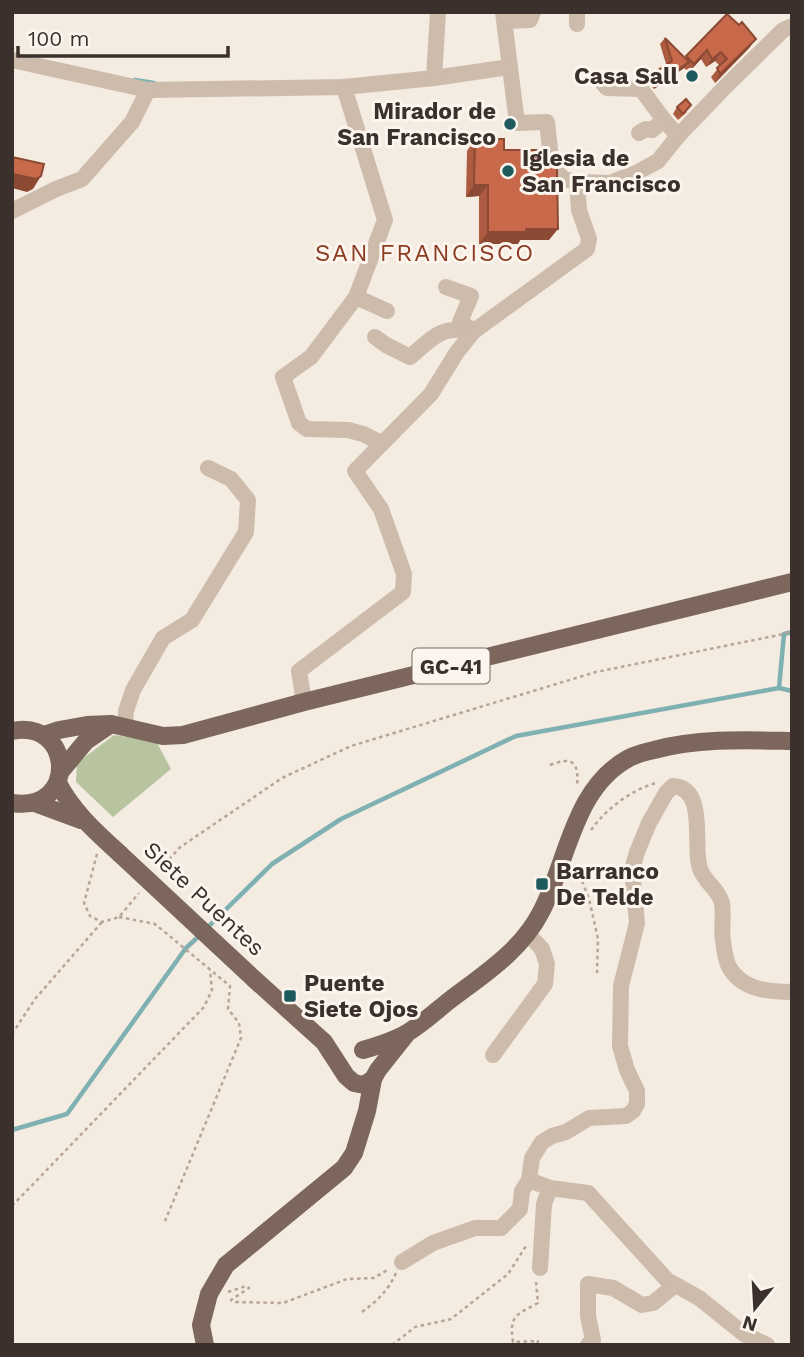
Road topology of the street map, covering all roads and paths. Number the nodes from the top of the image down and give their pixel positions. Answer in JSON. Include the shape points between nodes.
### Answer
{"nodes":[{"id":1,"x":438,"y":12,"type":"edge"},
{"id":2,"x":533,"y":12,"type":"edge"},
{"id":3,"x":504,"y":17,"type":"edge"},
{"id":4,"x":792,"y":26,"type":"edge"},
{"id":5,"x":12,"y":60,"type":"edge"},
{"id":6,"x":510,"y":67,"type":"junction"},
{"id":7,"x":434,"y":78,"type":"junction"},
{"id":8,"x":601,"y":81,"type":"dead end"},
{"id":9,"x":344,"y":88,"type":"junction"},
{"id":10,"x":148,"y":90,"type":"junction"},
{"id":11,"x":664,"y":120,"type":"junction"},
{"id":12,"x":639,"y":133,"type":"dead end"},
{"id":13,"x":678,"y":136,"type":"junction"},
{"id":14,"x":578,"y":182,"type":"junction"},
{"id":15,"x":12,"y":211,"type":"edge"},
{"id":16,"x":446,"y":287,"type":"dead end"},
{"id":17,"x":356,"y":297,"type":"junction"},
{"id":18,"x":387,"y":311,"type":"dead end"},
{"id":19,"x":474,"y":331,"type":"junction"},
{"id":20,"x":375,"y":337,"type":"dead end"},
{"id":21,"x":381,"y":443,"type":"junction"},
{"id":22,"x":208,"y":468,"type":"dead end"},
{"id":23,"x":792,"y":582,"type":"edge"},
{"id":24,"x":792,"y":632,"type":"edge"},
{"id":25,"x":304,"y":702,"type":"junction"},
{"id":26,"x":118,"y":726,"type":"junction"},
{"id":27,"x":15,"y":729,"type":"edge"},
{"id":28,"x":44,"y":735,"type":"junction"},
{"id":29,"x":792,"y":741,"type":"edge"},
{"id":30,"x":550,"y":765,"type":"dead end"},
{"id":31,"x":60,"y":777,"type":"junction"},
{"id":32,"x":673,"y":786,"type":"junction"},
{"id":33,"x":574,"y":794,"type":"dead end"},
{"id":34,"x":12,"y":803,"type":"edge"},
{"id":35,"x":36,"y":803,"type":"junction"},
{"id":36,"x":86,"y":822,"type":"junction"},
{"id":37,"x":102,"y":837,"type":"junction"},
{"id":38,"x":585,"y":838,"type":"dead end"},
{"id":39,"x":576,"y":865,"type":"dead end"},
{"id":40,"x":153,"y":878,"type":"dead end"},
{"id":41,"x":145,"y":887,"type":"dead end"},
{"id":42,"x":118,"y":917,"type":"junction"},
{"id":43,"x":102,"y":922,"type":"junction"},
{"id":44,"x":528,"y":934,"type":"junction"},
{"id":45,"x":209,"y":969,"type":"junction"},
{"id":46,"x":597,"y":974,"type":"dead end"},
{"id":47,"x":792,"y":992,"type":"edge"},
{"id":48,"x":407,"y":1033,"type":"junction"},
{"id":49,"x":12,"y":1034,"type":"edge"},
{"id":50,"x":324,"y":1042,"type":"junction"},
{"id":51,"x":360,"y":1050,"type":"junction"},
{"id":52,"x":493,"y":1055,"type":"dead end"},
{"id":53,"x":376,"y":1075,"type":"junction"},
{"id":54,"x":346,"y":1076,"type":"junction"},
{"id":55,"x":359,"y":1132,"type":"junction"},
{"id":56,"x":529,"y":1180,"type":"junction"},
{"id":57,"x":550,"y":1188,"type":"junction"},
{"id":58,"x":12,"y":1206,"type":"edge"},
{"id":59,"x":165,"y":1221,"type":"dead end"},
{"id":60,"x":543,"y":1224,"type":"junction"},
{"id":61,"x":402,"y":1262,"type":"junction"},
{"id":62,"x":540,"y":1268,"type":"joint"},
{"id":63,"x":221,"y":1273,"type":"junction"},
{"id":64,"x":675,"y":1285,"type":"junction"},
{"id":65,"x":362,"y":1312,"type":"dead end"},
{"id":66,"x":205,"y":1345,"type":"edge"},
{"id":67,"x":393,"y":1345,"type":"edge"},
{"id":68,"x":537,"y":1345,"type":"edge"},
{"id":69,"x":588,"y":1345,"type":"edge"},
{"id":70,"x":767,"y":1345,"type":"edge"}],
"edges":[{"from":1,"to":7,"type":"street"},
{"from":2,"to":3,"type":"street","via":[[530,20]]},
{"from":3,"to":6,"type":"street"},
{"from":4,"to":13,"type":"street"},
{"from":5,"to":10,"type":"street"},
{"from":6,"to":7,"type":"street"},
{"from":6,"to":14,"type":"street","via":[[517,123],[547,122],[552,168],[564,179]]},
{"from":7,"to":9,"type":"street"},
{"from":8,"to":11,"type":"street","via":[[607,88],[641,89]]},
{"from":9,"to":10,"type":"street"},
{"from":9,"to":17,"type":"street","via":[[385,220]]},
{"from":10,"to":15,"type":"street","via":[[132,122],[82,179]]},
{"from":11,"to":12,"type":"street"},
{"from":11,"to":13,"type":"street"},
{"from":13,"to":14,"type":"street","via":[[658,161],[636,173],[610,183]]},
{"from":14,"to":19,"type":"street","via":[[587,249]]},
{"from":16,"to":19,"type":"street","via":[[471,296],[460,322]]},
{"from":17,"to":18,"type":"street"},
{"from":17,"to":21,"type":"street","via":[[311,357],[284,377],[299,423],[307,429],[348,430]]},
{"from":19,"to":20,"type":"street","via":[[441,331],[410,357]]},
{"from":19,"to":21,"type":"street","via":[[431,394]]},
{"from":21,"to":25,"type":"street","via":[[355,471],[381,509],[404,574],[403,592],[299,671]]},
{"from":22,"to":26,"type":"street","via":[[231,479],[248,500],[246,532],[192,620],[163,638]]},
{"from":23,"to":25,"type":"main road","number":"GC-41"},
{"from":24,"to":40,"type":"path","via":[[596,672],[351,746],[282,778],[179,848]]},
{"from":25,"to":26,"type":"main road","number":"GC-41","via":[[183,735],[163,736]]},
{"from":26,"to":28,"type":"main road","number":"GC-41","via":[[87,725]]},
{"from":26,"to":31,"type":"main road","via":[[86,741]]},
{"from":27,"to":28,"type":"main road"},
{"from":28,"to":31,"type":"main road","via":[[61,760]]},
{"from":29,"to":44,"type":"main road","via":[[703,742],[627,759],[602,779],[584,804]]},
{"from":30,"to":33,"type":"path","via":[[564,759],[573,762],[578,776]]},
{"from":31,"to":35,"type":"main road","via":[[52,791]]},
{"from":31,"to":36,"type":"main road","via":[[73,807]]},
{"from":32,"to":38,"type":"path","via":[[666,781],[641,787],[601,817]]},
{"from":32,"to":47,"type":"street","via":[[689,793],[694,804],[701,871],[722,902],[729,967],[742,982],[768,992]]},
{"from":32,"to":56,"type":"street","via":[[649,823],[632,870],[637,923],[621,986],[620,1046],[637,1091],[637,1104],[626,1116],[589,1118],[542,1142],[532,1158]]},
{"from":34,"to":35,"type":"main road"},
{"from":35,"to":36,"type":"main road"},
{"from":36,"to":37,"type":"main road","name":"Siete Puentes"},
{"from":37,"to":43,"type":"path","via":[[84,903],[90,916]]},
{"from":37,"to":50,"type":"main road","name":"Siete Puentes","bridge":true},
{"from":39,"to":46,"type":"path","via":[[598,939]]},
{"from":41,"to":42,"type":"path"},
{"from":42,"to":43,"type":"path"},
{"from":42,"to":45,"type":"path","via":[[155,925]]},
{"from":43,"to":49,"type":"path","via":[[35,999]]},
{"from":44,"to":48,"type":"main road","via":[[495,966]]},
{"from":44,"to":52,"type":"street","via":[[542,949],[547,964],[545,984]]},
{"from":45,"to":58,"type":"path","via":[[212,990],[204,1007]]},
{"from":45,"to":59,"type":"path","via":[[230,986],[228,1009],[239,1023],[241,1038]]},
{"from":48,"to":51,"type":"main road"},
{"from":48,"to":53,"type":"main road"},
{"from":50,"to":51,"type":"main road"},
{"from":50,"to":54,"type":"main road"},
{"from":51,"to":53,"type":"main road","via":[[373,1055]]},
{"from":51,"to":54,"type":"main road","via":[[344,1061]]},
{"from":53,"to":54,"type":"main road","via":[[359,1085]]},
{"from":53,"to":55,"type":"main road"},
{"from":54,"to":55,"type":"main road","via":[[356,1103]]},
{"from":55,"to":63,"type":"main road","via":[[344,1168]]},
{"from":56,"to":57,"type":"street"},
{"from":56,"to":61,"type":"street","via":[[520,1209],[501,1228],[475,1228],[433,1243]]},
{"from":57,"to":60,"type":"street"},
{"from":57,"to":64,"type":"street","via":[[588,1193]]},
{"from":60,"to":62,"type":"street"},
{"from":60,"to":67,"type":"path","via":[[508,1274],[451,1319],[415,1327]]},
{"from":61,"to":63,"type":"path","via":[[374,1278],[347,1279],[283,1303],[231,1300],[249,1289],[224,1293],[232,1281]]},
{"from":61,"to":65,"type":"path","via":[[390,1286]]},
{"from":62,"to":68,"type":"path","via":[[538,1303],[517,1314],[511,1326],[513,1342],[538,1341]]},
{"from":63,"to":66,"type":"main road","via":[[209,1294],[201,1325]]},
{"from":64,"to":69,"type":"street","via":[[653,1303],[642,1305],[613,1288],[589,1284],[593,1340]]},
{"from":64,"to":70,"type":"street"}]}
